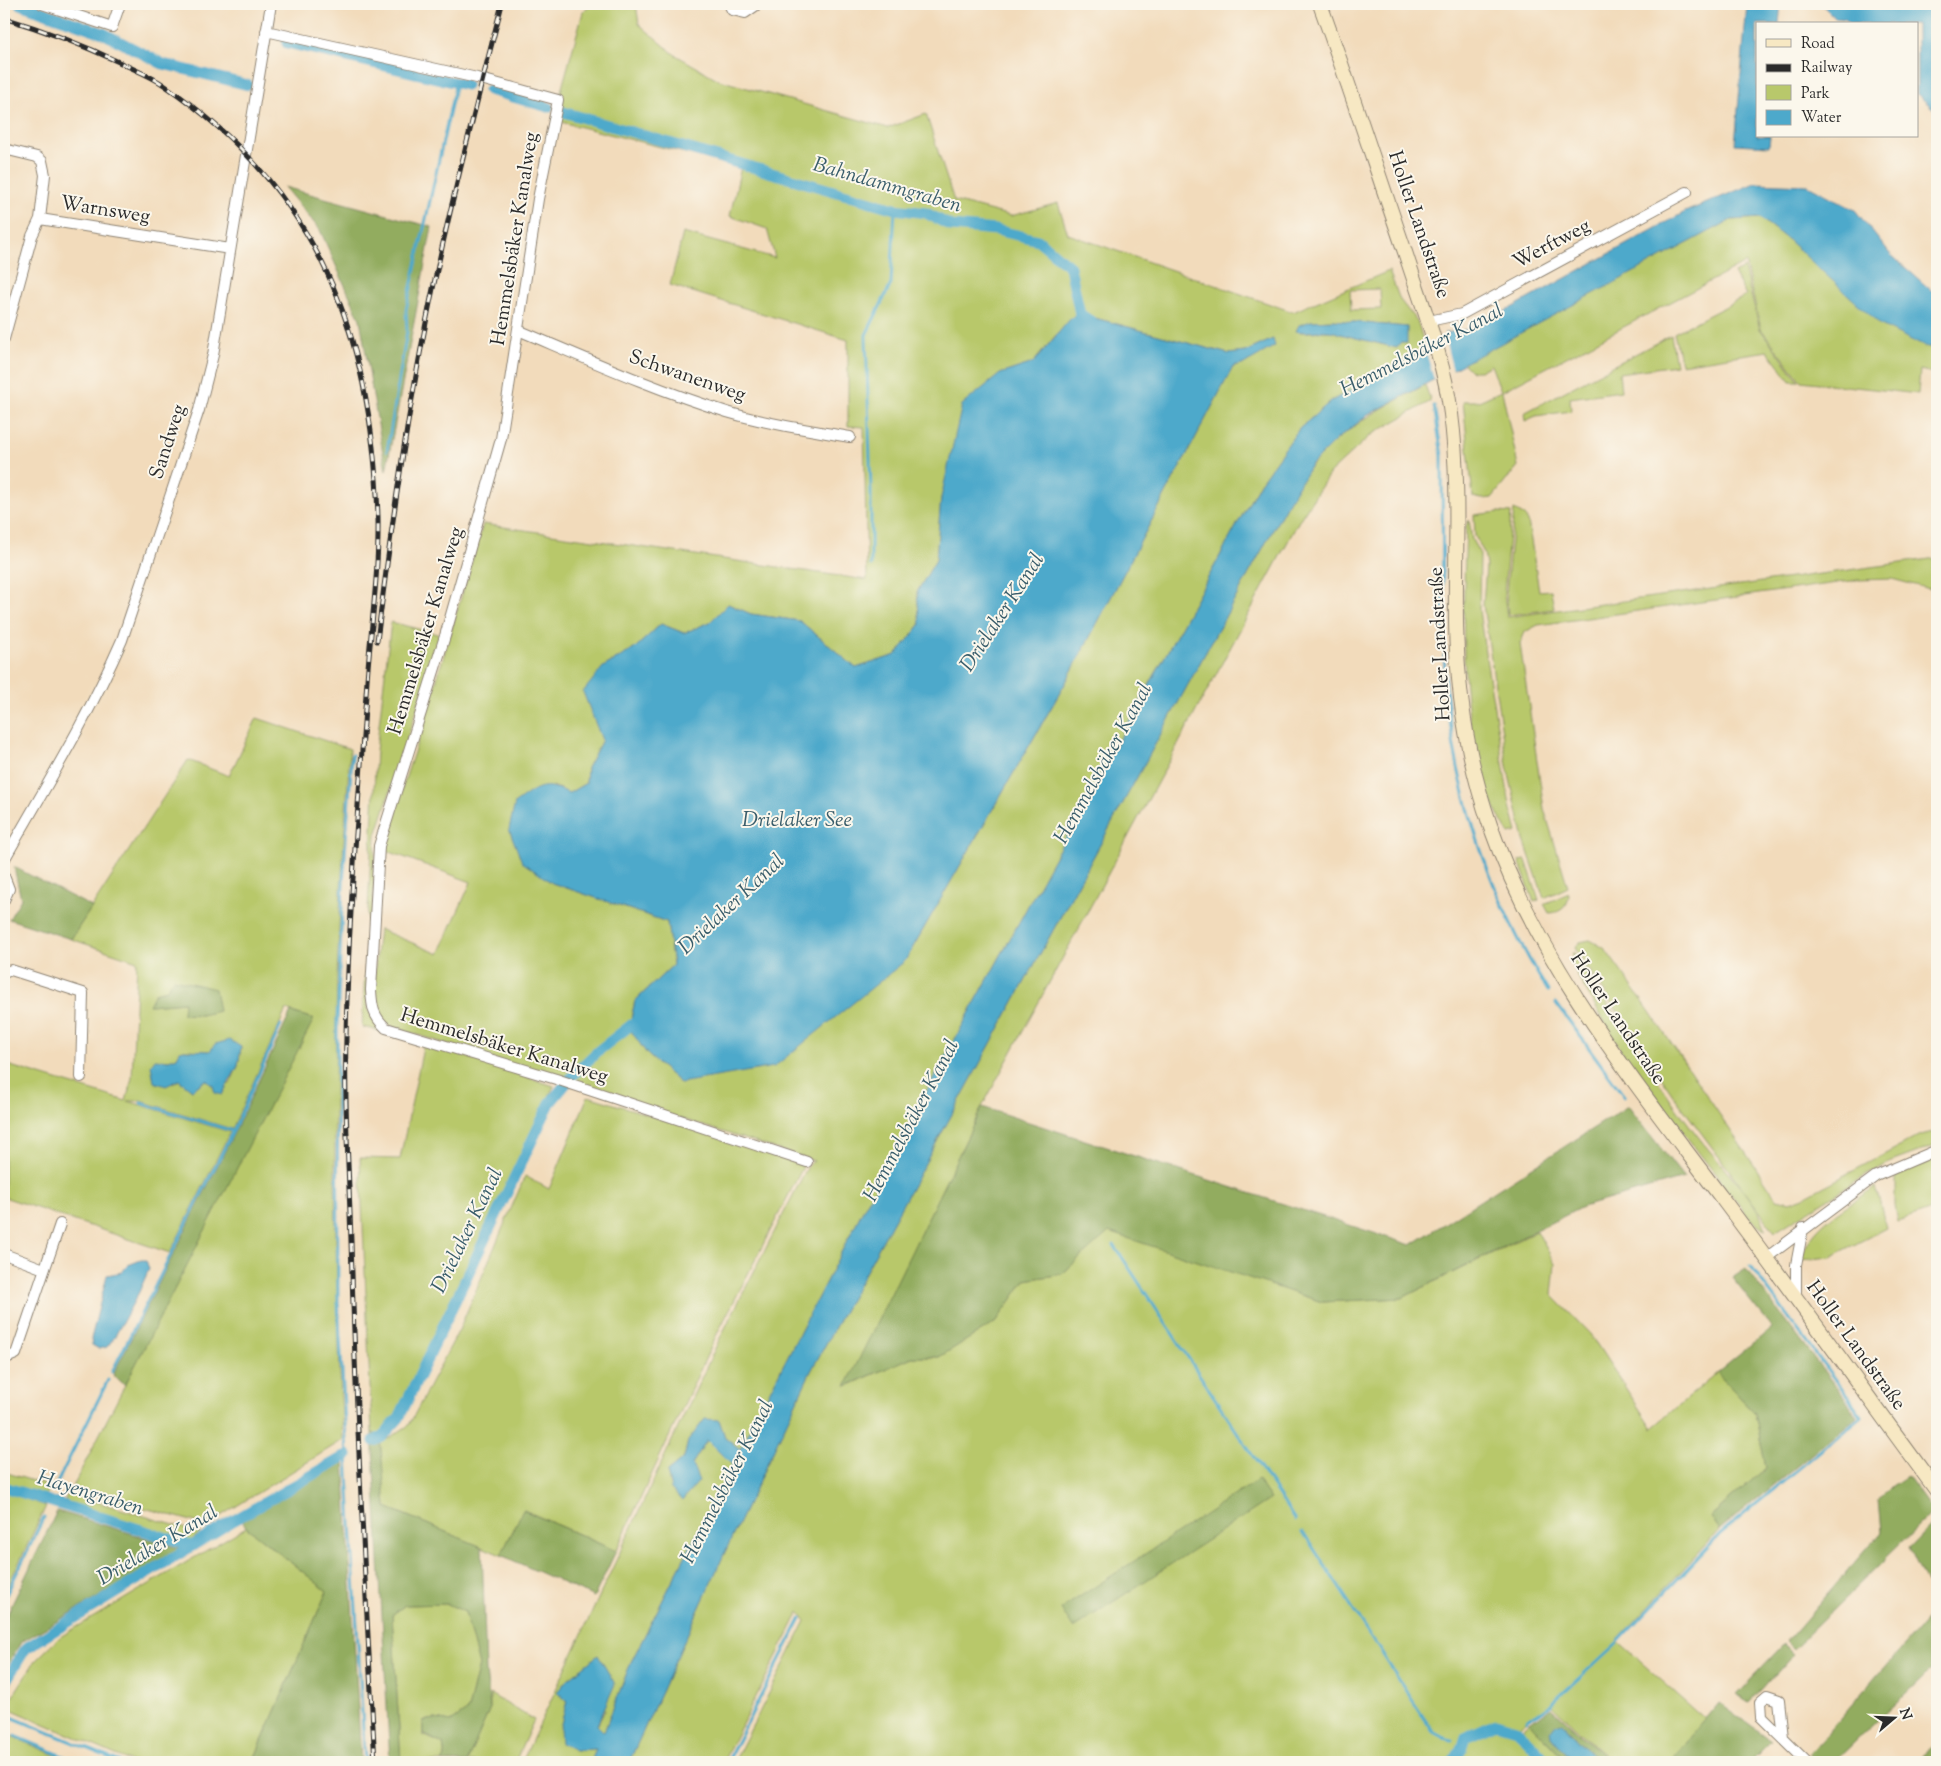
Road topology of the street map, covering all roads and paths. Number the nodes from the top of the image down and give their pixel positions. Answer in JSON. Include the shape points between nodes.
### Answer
{"nodes":[{"id":1,"x":42,"y":4,"type":"edge"},
{"id":2,"x":120,"y":4,"type":"edge"},
{"id":3,"x":271,"y":4,"type":"edge"},
{"id":4,"x":729,"y":4,"type":"edge"},
{"id":5,"x":758,"y":4,"type":"edge"},
{"id":6,"x":1320,"y":4,"type":"edge"},
{"id":7,"x":266,"y":31,"type":"junction"},
{"id":8,"x":4,"y":149,"type":"edge"},
{"id":9,"x":1687,"y":192,"type":"dead end"},
{"id":10,"x":40,"y":219,"type":"junction"},
{"id":11,"x":230,"y":249,"type":"junction"},
{"id":12,"x":1429,"y":321,"type":"junction"},
{"id":13,"x":518,"y":330,"type":"junction"},
{"id":14,"x":4,"y":339,"type":"edge"},
{"id":15,"x":850,"y":437,"type":"dead end"},
{"id":16,"x":4,"y":860,"type":"edge"},
{"id":17,"x":4,"y":876,"type":"edge"},
{"id":18,"x":4,"y":900,"type":"edge"},
{"id":19,"x":4,"y":973,"type":"edge"},
{"id":20,"x":81,"y":1077,"type":"dead end"},
{"id":21,"x":1937,"y":1150,"type":"edge"},
{"id":22,"x":807,"y":1162,"type":"dead end"},
{"id":23,"x":60,"y":1224,"type":"dead end"},
{"id":24,"x":1803,"y":1228,"type":"junction"},
{"id":25,"x":4,"y":1254,"type":"edge"},
{"id":26,"x":1766,"y":1258,"type":"junction"},
{"id":27,"x":44,"y":1269,"type":"junction"},
{"id":28,"x":1796,"y":1299,"type":"junction"},
{"id":29,"x":4,"y":1359,"type":"edge"},
{"id":30,"x":1937,"y":1491,"type":"edge"},
{"id":31,"x":1784,"y":1738,"type":"dead end"},
{"id":32,"x":1808,"y":1762,"type":"edge"}],
"edges":[{"from":1,"to":2,"type":"street","via":[[112,27]]},
{"from":3,"to":7,"type":"street","name":"Sandweg"},
{"from":4,"to":5,"type":"street","via":[[732,10],[745,13]]},
{"from":6,"to":12,"type":"main road","name":"Holler Landstraße"},
{"from":7,"to":11,"type":"street","name":"Sandweg"},
{"from":7,"to":13,"type":"street","name":"Hemmelsbäker Kanalweg","via":[[477,78],[558,100],[538,199]]},
{"from":8,"to":10,"type":"street","via":[[42,161],[45,174]]},
{"from":9,"to":12,"type":"street","name":"Werftweg","via":[[1462,314]]},
{"from":10,"to":11,"type":"street","name":"Warnsweg"},
{"from":10,"to":14,"type":"street","name":"Warnsweg","via":[[32,236]]},
{"from":11,"to":16,"type":"street","name":"Sandweg","via":[[213,355],[199,410],[122,640],[87,712]]},
{"from":12,"to":26,"type":"main road","name":"Holler Landstraße","via":[[1444,375],[1455,463],[1456,624],[1460,687],[1475,776],[1494,835],[1525,909],[1563,978],[1613,1053]]},
{"from":13,"to":15,"type":"street","name":"Schwanenweg","via":[[640,381],[727,412],[783,426]]},
{"from":13,"to":22,"type":"street","name":"Hemmelsbäker Kanalweg","via":[[502,439],[440,653],[380,841],[372,1010],[386,1028]]},
{"from":17,"to":18,"type":"street","via":[[9,889]]},
{"from":19,"to":20,"type":"street","via":[[11,970],[83,994]]},
{"from":21,"to":24,"type":"street","via":[[1876,1176]]},
{"from":23,"to":27,"type":"street"},
{"from":24,"to":26,"type":"street"},
{"from":24,"to":28,"type":"street","via":[[1796,1265]]},
{"from":25,"to":27,"type":"street"},
{"from":26,"to":28,"type":"main road","name":"Holler Landstraße"},
{"from":27,"to":29,"type":"street","via":[[16,1354]]},
{"from":28,"to":30,"type":"main road","name":"Holler Landstraße"},
{"from":31,"to":32,"type":"street"}]}
